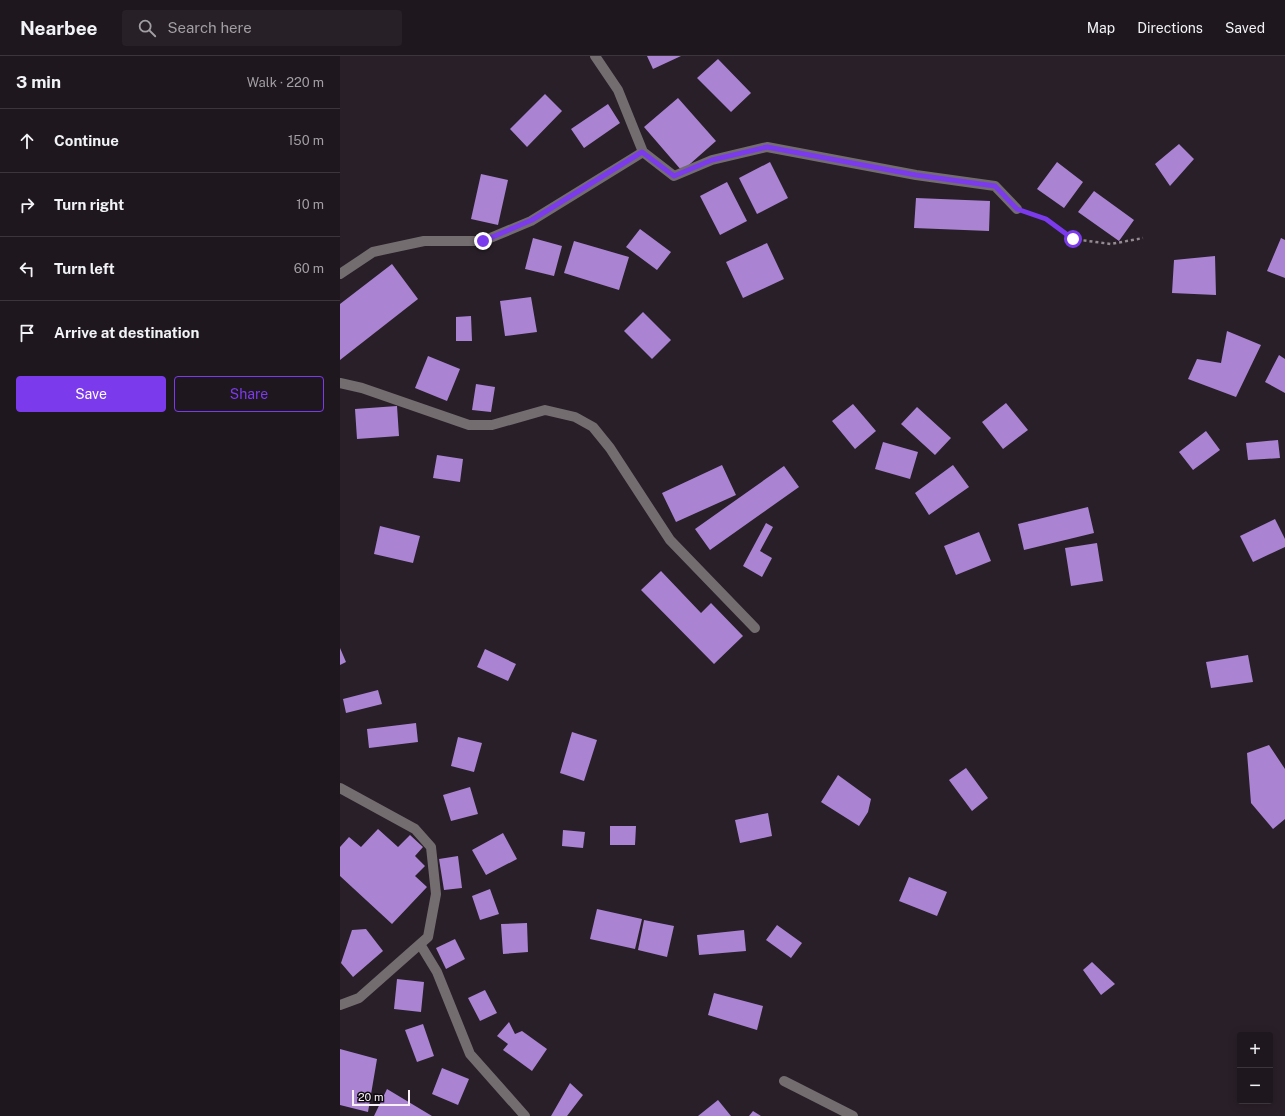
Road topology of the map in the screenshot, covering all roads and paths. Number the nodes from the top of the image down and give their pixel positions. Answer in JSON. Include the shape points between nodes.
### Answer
{"nodes":[{"id":1,"x":595,"y":56,"type":"edge"},
{"id":2,"x":642,"y":152,"type":"junction"},
{"id":3,"x":1017,"y":209,"type":"joint"},
{"id":4,"x":1143,"y":238,"type":"dead end"},
{"id":5,"x":340,"y":274,"type":"edge"},
{"id":6,"x":340,"y":383,"type":"edge"},
{"id":7,"x":756,"y":628,"type":"dead end"},
{"id":8,"x":340,"y":788,"type":"edge"},
{"id":9,"x":420,"y":944,"type":"junction"},
{"id":10,"x":340,"y":1005,"type":"edge"},
{"id":11,"x":784,"y":1081,"type":"dead end"},
{"id":12,"x":525,"y":1116,"type":"edge"},
{"id":13,"x":853,"y":1116,"type":"edge"}],
"edges":[{"from":1,"to":2,"type":"street","via":[[618,90]]},
{"from":2,"to":3,"type":"street","via":[[674,176],[712,160],[767,147],[916,175],[995,186]]},
{"from":2,"to":5,"type":"street","via":[[532,220],[483,241],[424,241],[373,252]]},
{"from":3,"to":4,"type":"path","via":[[1046,219],[1073,239],[1111,244]]},
{"from":6,"to":7,"type":"street","via":[[362,388],[469,425],[492,425],[545,410],[575,417],[593,427],[610,448],[670,540]]},
{"from":8,"to":9,"type":"street","via":[[415,828],[431,847],[436,894],[428,938]]},
{"from":9,"to":10,"type":"street","via":[[359,998]]},
{"from":9,"to":12,"type":"street","via":[[437,972],[470,1054]]},
{"from":11,"to":13,"type":"street"}]}
